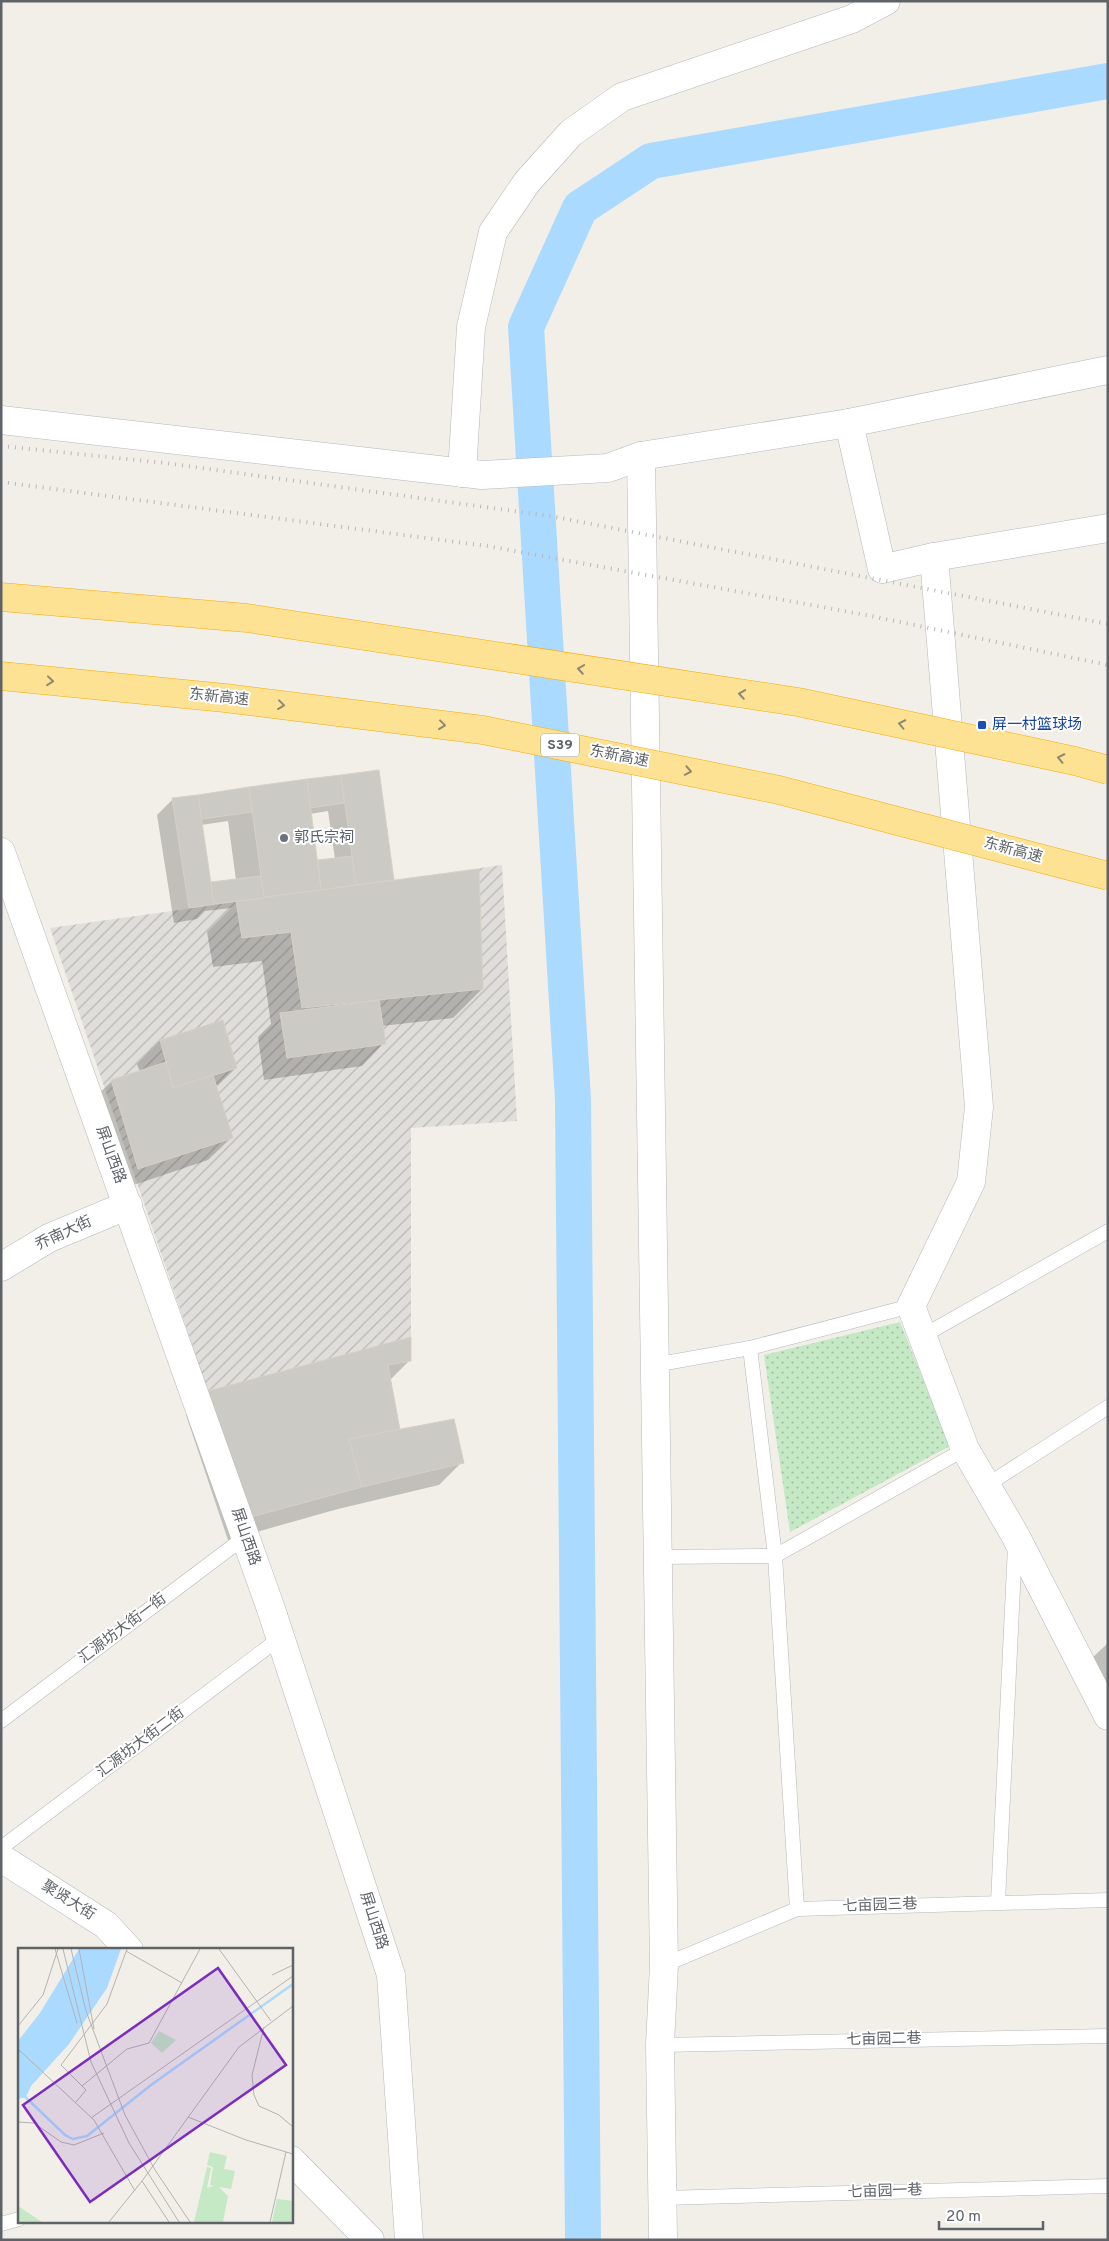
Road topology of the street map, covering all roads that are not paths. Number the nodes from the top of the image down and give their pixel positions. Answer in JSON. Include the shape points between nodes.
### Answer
{"nodes":[{"id":1,"x":886,"y":1,"type":"edge"},
{"id":2,"x":1108,"y":370,"type":"edge"},
{"id":3,"x":1,"y":420,"type":"edge"},
{"id":4,"x":849,"y":423,"type":"junction"},
{"id":5,"x":641,"y":456,"type":"junction"},
{"id":6,"x":472,"y":474,"type":"junction"},
{"id":7,"x":1108,"y":528,"type":"edge"},
{"id":8,"x":934,"y":557,"type":"junction"},
{"id":9,"x":1,"y":597,"type":"edge"},
{"id":10,"x":1,"y":676,"type":"edge"},
{"id":11,"x":1108,"y":770,"type":"edge"},
{"id":12,"x":1,"y":852,"type":"edge"},
{"id":13,"x":1108,"y":876,"type":"edge"},
{"id":14,"x":128,"y":1205,"type":"junction"},
{"id":15,"x":1108,"y":1231,"type":"edge"},
{"id":16,"x":1,"y":1267,"type":"edge"},
{"id":17,"x":910,"y":1306,"type":"junction"},
{"id":18,"x":921,"y":1337,"type":"junction"},
{"id":19,"x":750,"y":1348,"type":"junction"},
{"id":20,"x":654,"y":1365,"type":"junction"},
{"id":21,"x":1108,"y":1407,"type":"edge"},
{"id":22,"x":965,"y":1449,"type":"junction"},
{"id":23,"x":987,"y":1486,"type":"junction"},
{"id":24,"x":1016,"y":1535,"type":"junction"},
{"id":25,"x":245,"y":1537,"type":"junction"},
{"id":26,"x":657,"y":1556,"type":"junction"},
{"id":27,"x":775,"y":1556,"type":"junction"},
{"id":28,"x":280,"y":1638,"type":"junction"},
{"id":29,"x":1108,"y":1716,"type":"edge"},
{"id":30,"x":1,"y":1721,"type":"edge"},
{"id":31,"x":1,"y":1848,"type":"edge"},
{"id":32,"x":1,"y":1858,"type":"edge"},
{"id":33,"x":1108,"y":1900,"type":"edge"},
{"id":34,"x":998,"y":1902,"type":"junction"},
{"id":35,"x":797,"y":1909,"type":"junction"},
{"id":36,"x":127,"y":1948,"type":"edge"},
{"id":37,"x":664,"y":1965,"type":"junction"},
{"id":38,"x":1108,"y":2036,"type":"edge"},
{"id":39,"x":660,"y":2045,"type":"junction"},
{"id":40,"x":292,"y":2161,"type":"edge"},
{"id":41,"x":1108,"y":2186,"type":"edge"},
{"id":42,"x":662,"y":2198,"type":"junction"},
{"id":43,"x":18,"y":2219,"type":"edge"},
{"id":44,"x":1,"y":2224,"type":"edge"},
{"id":45,"x":370,"y":2240,"type":"edge"},
{"id":46,"x":409,"y":2240,"type":"edge"},
{"id":47,"x":663,"y":2240,"type":"edge"}],
"edges":[{"from":1,"to":6,"type":"street","via":[[852,19],[622,97],[571,133],[527,182],[493,232],[471,327]]},
{"from":2,"to":4,"type":"street"},
{"from":3,"to":6,"type":"street"},
{"from":4,"to":5,"type":"street"},
{"from":4,"to":8,"type":"street","via":[[882,569]]},
{"from":5,"to":6,"type":"street","via":[[608,468]]},
{"from":5,"to":20,"type":"street"},
{"from":7,"to":8,"type":"street"},
{"from":8,"to":17,"type":"street","via":[[979,1107],[971,1182]]},
{"from":11,"to":9,"type":"highway","one_way":true,"bridge":true,"via":[[798,702],[247,618]]},
{"from":10,"to":13,"type":"highway","name":"东新高速","number":"S39","one_way":true,"bridge":true,"via":[[225,698],[483,730],[779,790]]},
{"from":12,"to":14,"type":"street","name":"屏山西路"},
{"from":14,"to":16,"type":"street","name":"乔南大街","via":[[49,1238]]},
{"from":14,"to":25,"type":"street","name":"屏山西路"},
{"from":15,"to":18,"type":"lane"},
{"from":17,"to":18,"type":"street"},
{"from":17,"to":19,"type":"lane"},
{"from":18,"to":22,"type":"street"},
{"from":19,"to":20,"type":"lane"},
{"from":19,"to":27,"type":"lane"},
{"from":20,"to":26,"type":"street"},
{"from":21,"to":23,"type":"lane"},
{"from":22,"to":23,"type":"street"},
{"from":22,"to":27,"type":"lane"},
{"from":23,"to":24,"type":"street"},
{"from":24,"to":29,"type":"street"},
{"from":24,"to":34,"type":"lane"},
{"from":25,"to":28,"type":"street","name":"屏山西路"},
{"from":25,"to":30,"type":"lane","name":"汇源坊大街一街"},
{"from":26,"to":27,"type":"lane"},
{"from":26,"to":37,"type":"street"},
{"from":27,"to":35,"type":"lane"},
{"from":28,"to":31,"type":"lane","name":"汇源坊大街二街"},
{"from":28,"to":46,"type":"street","name":"屏山西路","via":[[391,1976]]},
{"from":32,"to":36,"type":"street","name":"聚贤大街","via":[[106,1925]]},
{"from":33,"to":34,"type":"lane","name":"七亩园三巷"},
{"from":34,"to":35,"type":"lane","name":"七亩园三巷"},
{"from":35,"to":37,"type":"lane","name":"七亩园三巷"},
{"from":37,"to":39,"type":"street"},
{"from":38,"to":39,"type":"lane","name":"七亩园二巷"},
{"from":39,"to":42,"type":"street"},
{"from":40,"to":45,"type":"street"},
{"from":41,"to":42,"type":"lane","name":"七亩园一巷"},
{"from":42,"to":47,"type":"street"},
{"from":43,"to":44,"type":"lane"}]}
